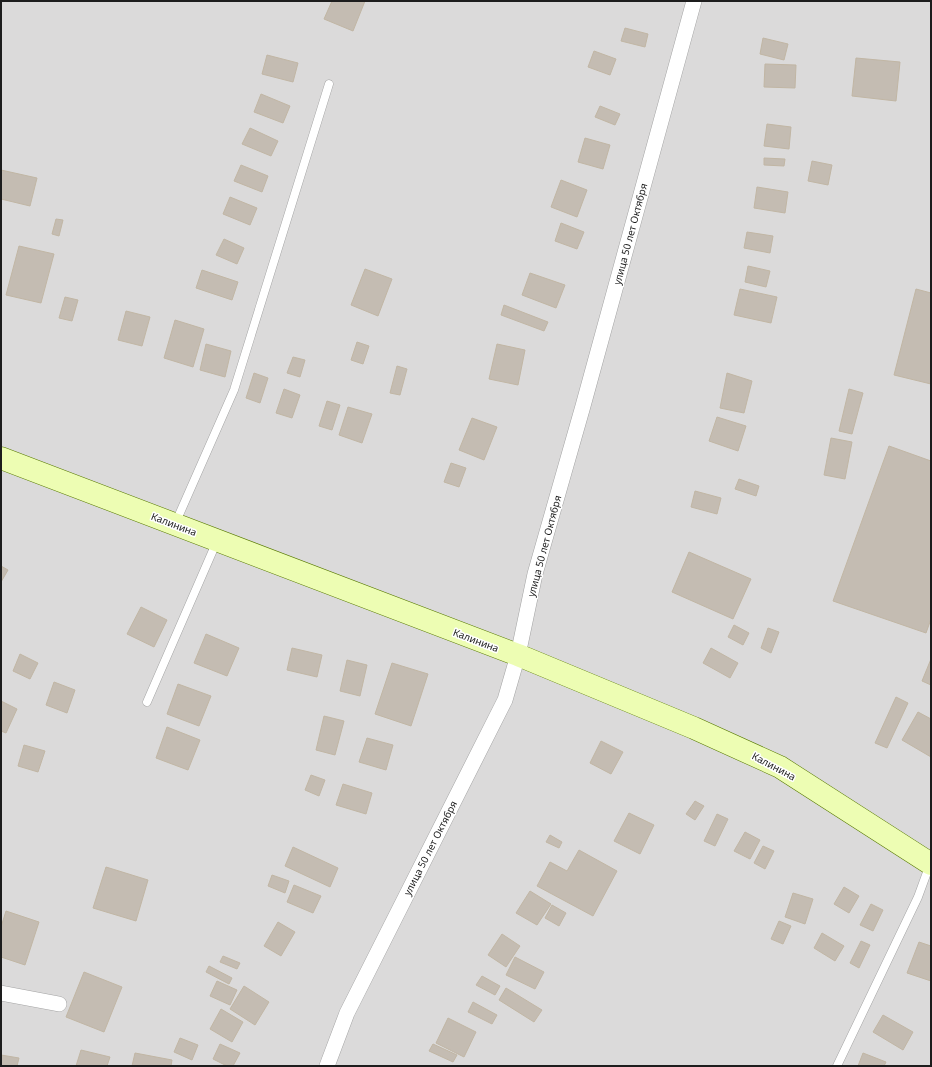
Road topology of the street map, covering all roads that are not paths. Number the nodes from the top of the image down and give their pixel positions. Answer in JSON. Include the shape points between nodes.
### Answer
{"nodes":[{"id":1,"x":694,"y":1,"type":"edge"},
{"id":2,"x":329,"y":84,"type":"dead end"},
{"id":3,"x":1,"y":458,"type":"edge"},
{"id":4,"x":175,"y":524,"type":"junction"},
{"id":5,"x":217,"y":540,"type":"junction"},
{"id":6,"x":518,"y":655,"type":"junction"},
{"id":7,"x":147,"y":702,"type":"dead end"},
{"id":8,"x":931,"y":864,"type":"edge"},
{"id":9,"x":1,"y":994,"type":"edge"},
{"id":10,"x":59,"y":1004,"type":"dead end"},
{"id":11,"x":327,"y":1066,"type":"edge"},
{"id":12,"x":837,"y":1066,"type":"edge"}],
"edges":[{"from":1,"to":6,"type":"street","name":"улица 50 лет Октября","via":[[535,574]]},
{"from":2,"to":4,"type":"lane","via":[[234,390]]},
{"from":3,"to":4,"type":"street","name":"Калинина"},
{"from":4,"to":5,"type":"street","name":"Калинина"},
{"from":5,"to":6,"type":"street","name":"Калинина"},
{"from":5,"to":7,"type":"lane"},
{"from":6,"to":8,"type":"street","name":"Калинина","via":[[694,728],[780,767]]},
{"from":6,"to":11,"type":"street","name":"улица 50 лет Октября","via":[[505,700],[348,1013]]},
{"from":8,"to":12,"type":"lane","via":[[918,897]]},
{"from":9,"to":10,"type":"street"}]}
